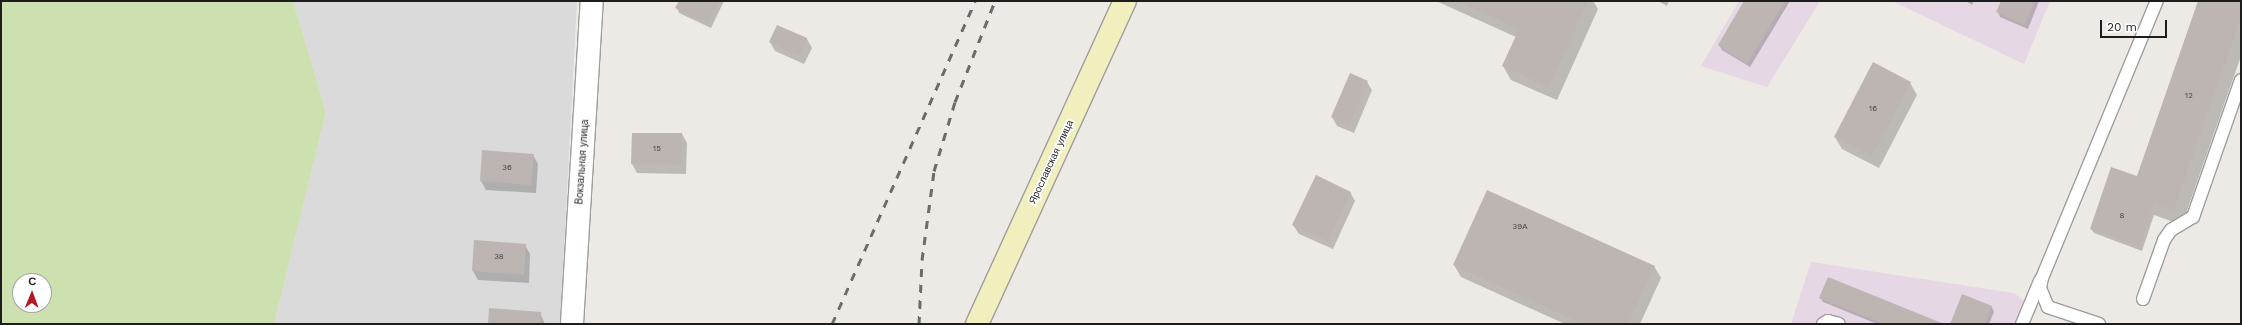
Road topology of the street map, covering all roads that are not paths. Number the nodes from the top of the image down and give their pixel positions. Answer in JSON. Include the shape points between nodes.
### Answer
{"nodes":[{"id":1,"x":592,"y":1,"type":"edge"},
{"id":2,"x":1125,"y":1,"type":"edge"},
{"id":3,"x":2157,"y":1,"type":"edge"},
{"id":4,"x":2241,"y":80,"type":"edge"},
{"id":5,"x":2042,"y":278,"type":"junction"},
{"id":6,"x":2143,"y":299,"type":"dead end"},
{"id":7,"x":572,"y":324,"type":"edge"},
{"id":8,"x":977,"y":324,"type":"edge"},
{"id":9,"x":1823,"y":324,"type":"edge"},
{"id":10,"x":1839,"y":324,"type":"edge"},
{"id":11,"x":2022,"y":324,"type":"edge"},
{"id":12,"x":2098,"y":324,"type":"edge"}],
"edges":[{"from":1,"to":7,"type":"street","name":"Вокзальная улица"},
{"from":2,"to":8,"type":"main road","name":"Ярославская улица"},
{"from":3,"to":5,"type":"lane"},
{"from":4,"to":6,"type":"lane","via":[[2193,217],[2171,230],[2164,240]]},
{"from":5,"to":11,"type":"lane"},
{"from":5,"to":12,"type":"lane","via":[[2040,288],[2048,307]]},
{"from":9,"to":10,"type":"lane"}]}
